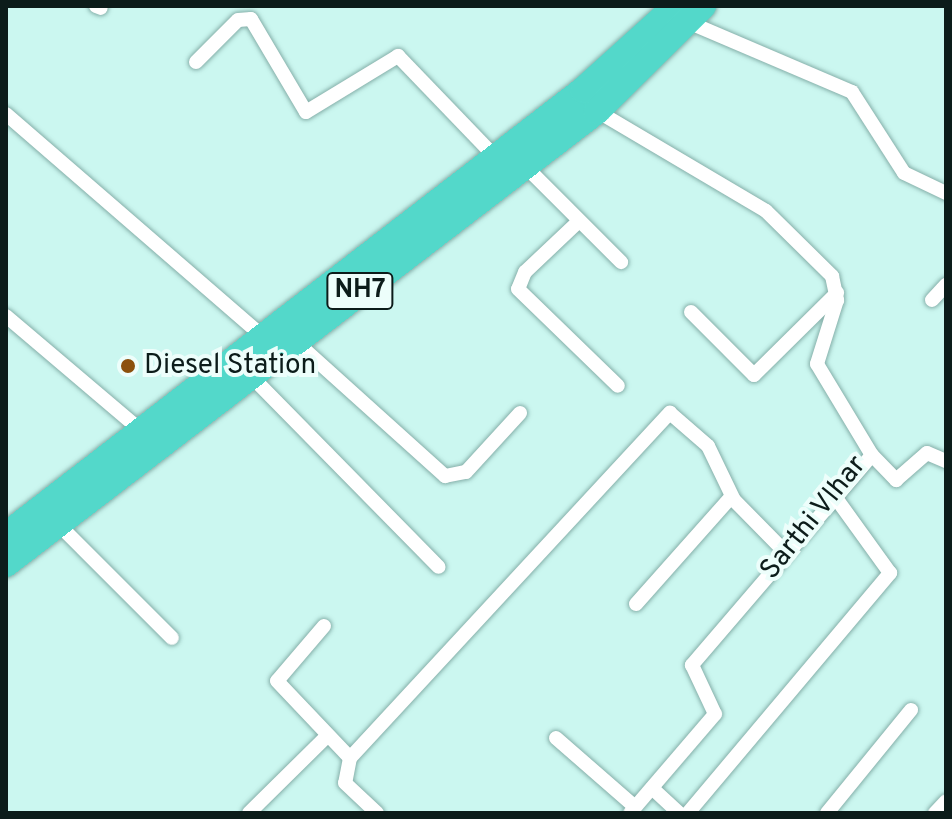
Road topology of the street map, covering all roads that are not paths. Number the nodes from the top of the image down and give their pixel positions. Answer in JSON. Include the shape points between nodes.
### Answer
{"nodes":[{"id":1,"x":689,"y":11,"type":"edge"},
{"id":2,"x":196,"y":62,"type":"dead end"},
{"id":3,"x":597,"y":111,"type":"junction"},
{"id":4,"x":6,"y":114,"type":"edge"},
{"id":5,"x":496,"y":158,"type":"junction"},
{"id":6,"x":525,"y":166,"type":"junction"},
{"id":7,"x":946,"y":193,"type":"edge"},
{"id":8,"x":579,"y":221,"type":"junction"},
{"id":9,"x":621,"y":262,"type":"dead end"},
{"id":10,"x":946,"y":285,"type":"edge"},
{"id":11,"x":837,"y":293,"type":"junction"},
{"id":12,"x":932,"y":300,"type":"dead end"},
{"id":13,"x":691,"y":312,"type":"dead end"},
{"id":14,"x":6,"y":316,"type":"edge"},
{"id":15,"x":263,"y":337,"type":"junction"},
{"id":16,"x":295,"y":341,"type":"junction"},
{"id":17,"x":250,"y":375,"type":"junction"},
{"id":18,"x":618,"y":386,"type":"dead end"},
{"id":19,"x":520,"y":413,"type":"dead end"},
{"id":20,"x":149,"y":440,"type":"junction"},
{"id":21,"x":872,"y":455,"type":"junction"},
{"id":22,"x":946,"y":461,"type":"edge"},
{"id":23,"x":732,"y":496,"type":"junction"},
{"id":24,"x":836,"y":498,"type":"junction"},
{"id":25,"x":58,"y":524,"type":"junction"},
{"id":26,"x":6,"y":535,"type":"edge"},
{"id":27,"x":786,"y":553,"type":"junction"},
{"id":28,"x":6,"y":564,"type":"edge"},
{"id":29,"x":439,"y":567,"type":"dead end"},
{"id":30,"x":636,"y":604,"type":"dead end"},
{"id":31,"x":324,"y":626,"type":"dead end"},
{"id":32,"x":172,"y":638,"type":"dead end"},
{"id":33,"x":911,"y":710,"type":"dead end"},
{"id":34,"x":556,"y":738,"type":"dead end"},
{"id":35,"x":324,"y":739,"type":"junction"},
{"id":36,"x":350,"y":758,"type":"junction"},
{"id":37,"x":652,"y":788,"type":"junction"},
{"id":38,"x":946,"y":801,"type":"edge"},
{"id":39,"x":632,"y":810,"type":"edge"},
{"id":40,"x":249,"y":813,"type":"edge"},
{"id":41,"x":377,"y":813,"type":"edge"},
{"id":42,"x":679,"y":813,"type":"edge"},
{"id":43,"x":688,"y":813,"type":"edge"},
{"id":44,"x":827,"y":813,"type":"edge"},
{"id":45,"x":935,"y":813,"type":"edge"}],
"edges":[{"from":1,"to":3,"type":"highway","number":"NH7"},
{"from":1,"to":5,"type":"highway","number":"NH7"},
{"from":1,"to":7,"type":"street","via":[[852,92],[904,173]]},
{"from":2,"to":5,"type":"street","via":[[238,20],[251,19],[306,112],[398,56]]},
{"from":3,"to":6,"type":"highway","number":"NH7"},
{"from":3,"to":11,"type":"street","via":[[781,222],[832,276]]},
{"from":4,"to":15,"type":"street"},
{"from":5,"to":15,"type":"highway","number":"NH7"},
{"from":6,"to":8,"type":"street"},
{"from":6,"to":16,"type":"highway","number":"NH7"},
{"from":8,"to":9,"type":"street"},
{"from":8,"to":18,"type":"street","via":[[525,272],[518,289]]},
{"from":10,"to":12,"type":"street"},
{"from":11,"to":13,"type":"street","via":[[754,375]]},
{"from":11,"to":21,"type":"street","name":"Sarthi VIhar","via":[[817,364]]},
{"from":14,"to":20,"type":"street"},
{"from":15,"to":20,"type":"highway","number":"NH7"},
{"from":16,"to":17,"type":"highway","number":"NH7"},
{"from":16,"to":19,"type":"street","via":[[445,476],[466,472]]},
{"from":17,"to":20,"type":"highway","number":"NH7"},
{"from":17,"to":29,"type":"street"},
{"from":20,"to":25,"type":"highway","number":"NH7"},
{"from":20,"to":26,"type":"highway","number":"NH7"},
{"from":21,"to":22,"type":"street","via":[[896,480],[927,453]]},
{"from":21,"to":24,"type":"street","name":"Sarthi VIhar"},
{"from":23,"to":27,"type":"street"},
{"from":23,"to":30,"type":"street"},
{"from":23,"to":36,"type":"street","via":[[708,446],[678,415],[665,415],[491,613]]},
{"from":24,"to":27,"type":"street","name":"Sarthi VIhar"},
{"from":24,"to":43,"type":"street","via":[[890,573]]},
{"from":25,"to":28,"type":"highway","number":"NH7"},
{"from":25,"to":32,"type":"street"},
{"from":27,"to":37,"type":"street","name":"Sarthi VIhar","via":[[692,665],[715,714]]},
{"from":31,"to":35,"type":"street","via":[[277,681]]},
{"from":33,"to":44,"type":"street"},
{"from":34,"to":39,"type":"street"},
{"from":35,"to":36,"type":"street"},
{"from":35,"to":40,"type":"street"},
{"from":36,"to":41,"type":"street","via":[[345,783]]},
{"from":37,"to":39,"type":"street","name":"Sarthi VIhar"},
{"from":37,"to":42,"type":"street"},
{"from":38,"to":45,"type":"street"}]}
